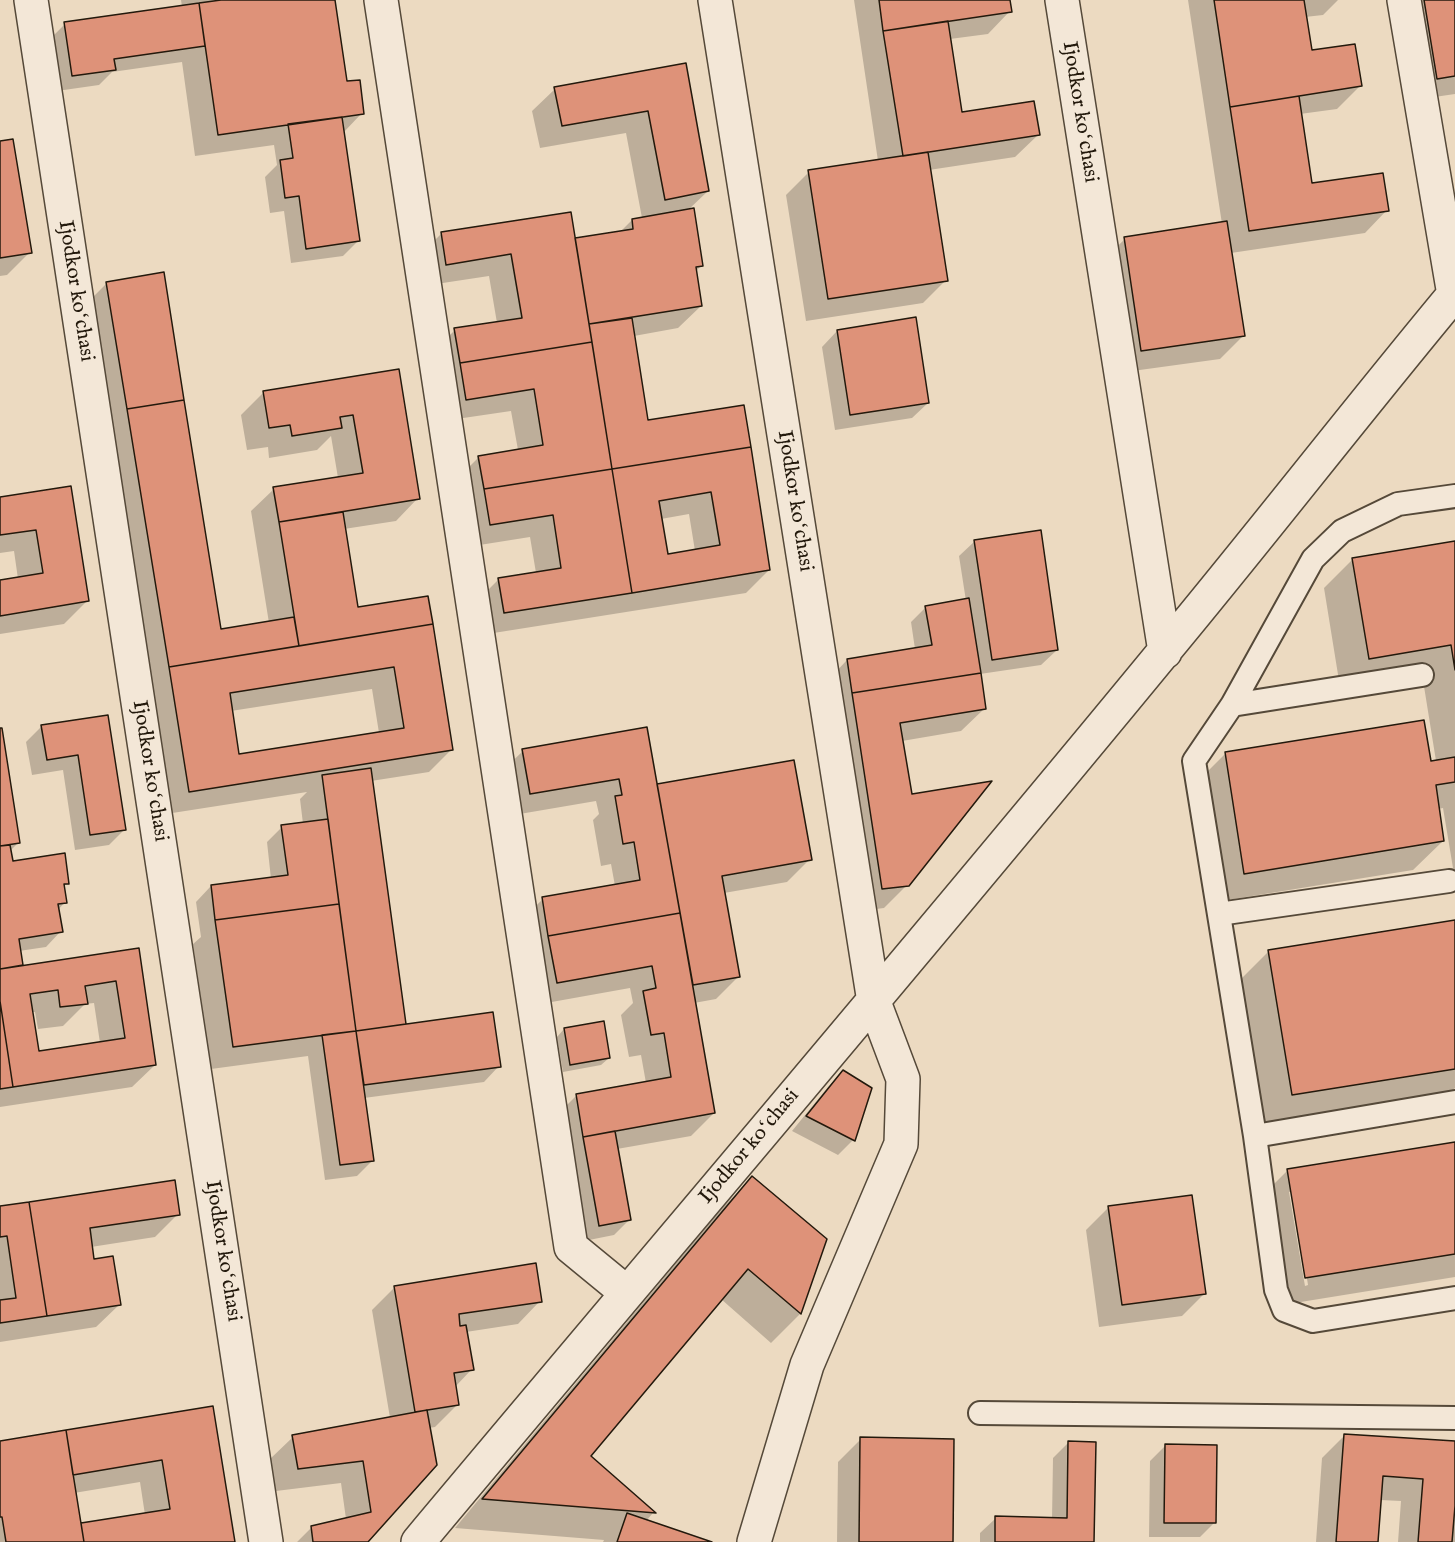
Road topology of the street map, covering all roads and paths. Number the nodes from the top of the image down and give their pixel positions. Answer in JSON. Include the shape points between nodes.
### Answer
{"nodes":[{"id":1,"x":31,"y":0,"type":"edge"},
{"id":2,"x":381,"y":0,"type":"edge"},
{"id":3,"x":715,"y":0,"type":"edge"},
{"id":4,"x":1062,"y":0,"type":"edge"},
{"id":5,"x":1404,"y":0,"type":"edge"},
{"id":6,"x":1454,"y":294,"type":"edge"},
{"id":7,"x":1455,"y":496,"type":"edge"},
{"id":8,"x":1165,"y":652,"type":"junction"},
{"id":9,"x":1422,"y":675,"type":"dead end"},
{"id":10,"x":1232,"y":705,"type":"junction"},
{"id":11,"x":1449,"y":881,"type":"dead end"},
{"id":12,"x":1219,"y":914,"type":"junction"},
{"id":13,"x":874,"y":1002,"type":"junction"},
{"id":14,"x":1455,"y":1102,"type":"edge"},
{"id":15,"x":1254,"y":1136,"type":"junction"},
{"id":16,"x":627,"y":1293,"type":"junction"},
{"id":17,"x":1455,"y":1298,"type":"edge"},
{"id":18,"x":980,"y":1413,"type":"dead end"},
{"id":19,"x":1455,"y":1418,"type":"edge"},
{"id":20,"x":266,"y":1542,"type":"edge"},
{"id":21,"x":418,"y":1542,"type":"edge"},
{"id":22,"x":754,"y":1542,"type":"edge"}],
"edges":[{"from":1,"to":20,"type":"street","name":"Ijodkor koʻchasi"},
{"from":2,"to":16,"type":"street","via":[[571,1247]]},
{"from":3,"to":13,"type":"street","name":"Ijodkor koʻchasi"},
{"from":4,"to":8,"type":"street","name":"Ijodkor koʻchasi"},
{"from":5,"to":6,"type":"street","name":"Ijodkor koʻchasi"},
{"from":6,"to":8,"type":"street","name":"Ijodkor koʻchasi"},
{"from":7,"to":10,"type":"lane","via":[[1398,504],[1342,531],[1313,559]]},
{"from":8,"to":13,"type":"street","name":"Ijodkor koʻchasi"},
{"from":9,"to":10,"type":"lane"},
{"from":10,"to":12,"type":"lane","via":[[1194,762]]},
{"from":11,"to":12,"type":"lane"},
{"from":12,"to":15,"type":"lane"},
{"from":13,"to":16,"type":"street","name":"Ijodkor koʻchasi"},
{"from":13,"to":22,"type":"street","via":[[903,1079],[901,1144],[807,1365]]},
{"from":14,"to":15,"type":"lane"},
{"from":15,"to":17,"type":"lane","via":[[1276,1290],[1284,1310],[1313,1321]]},
{"from":16,"to":21,"type":"street","name":"Ijodkor koʻchasi"},
{"from":18,"to":19,"type":"lane"}]}
